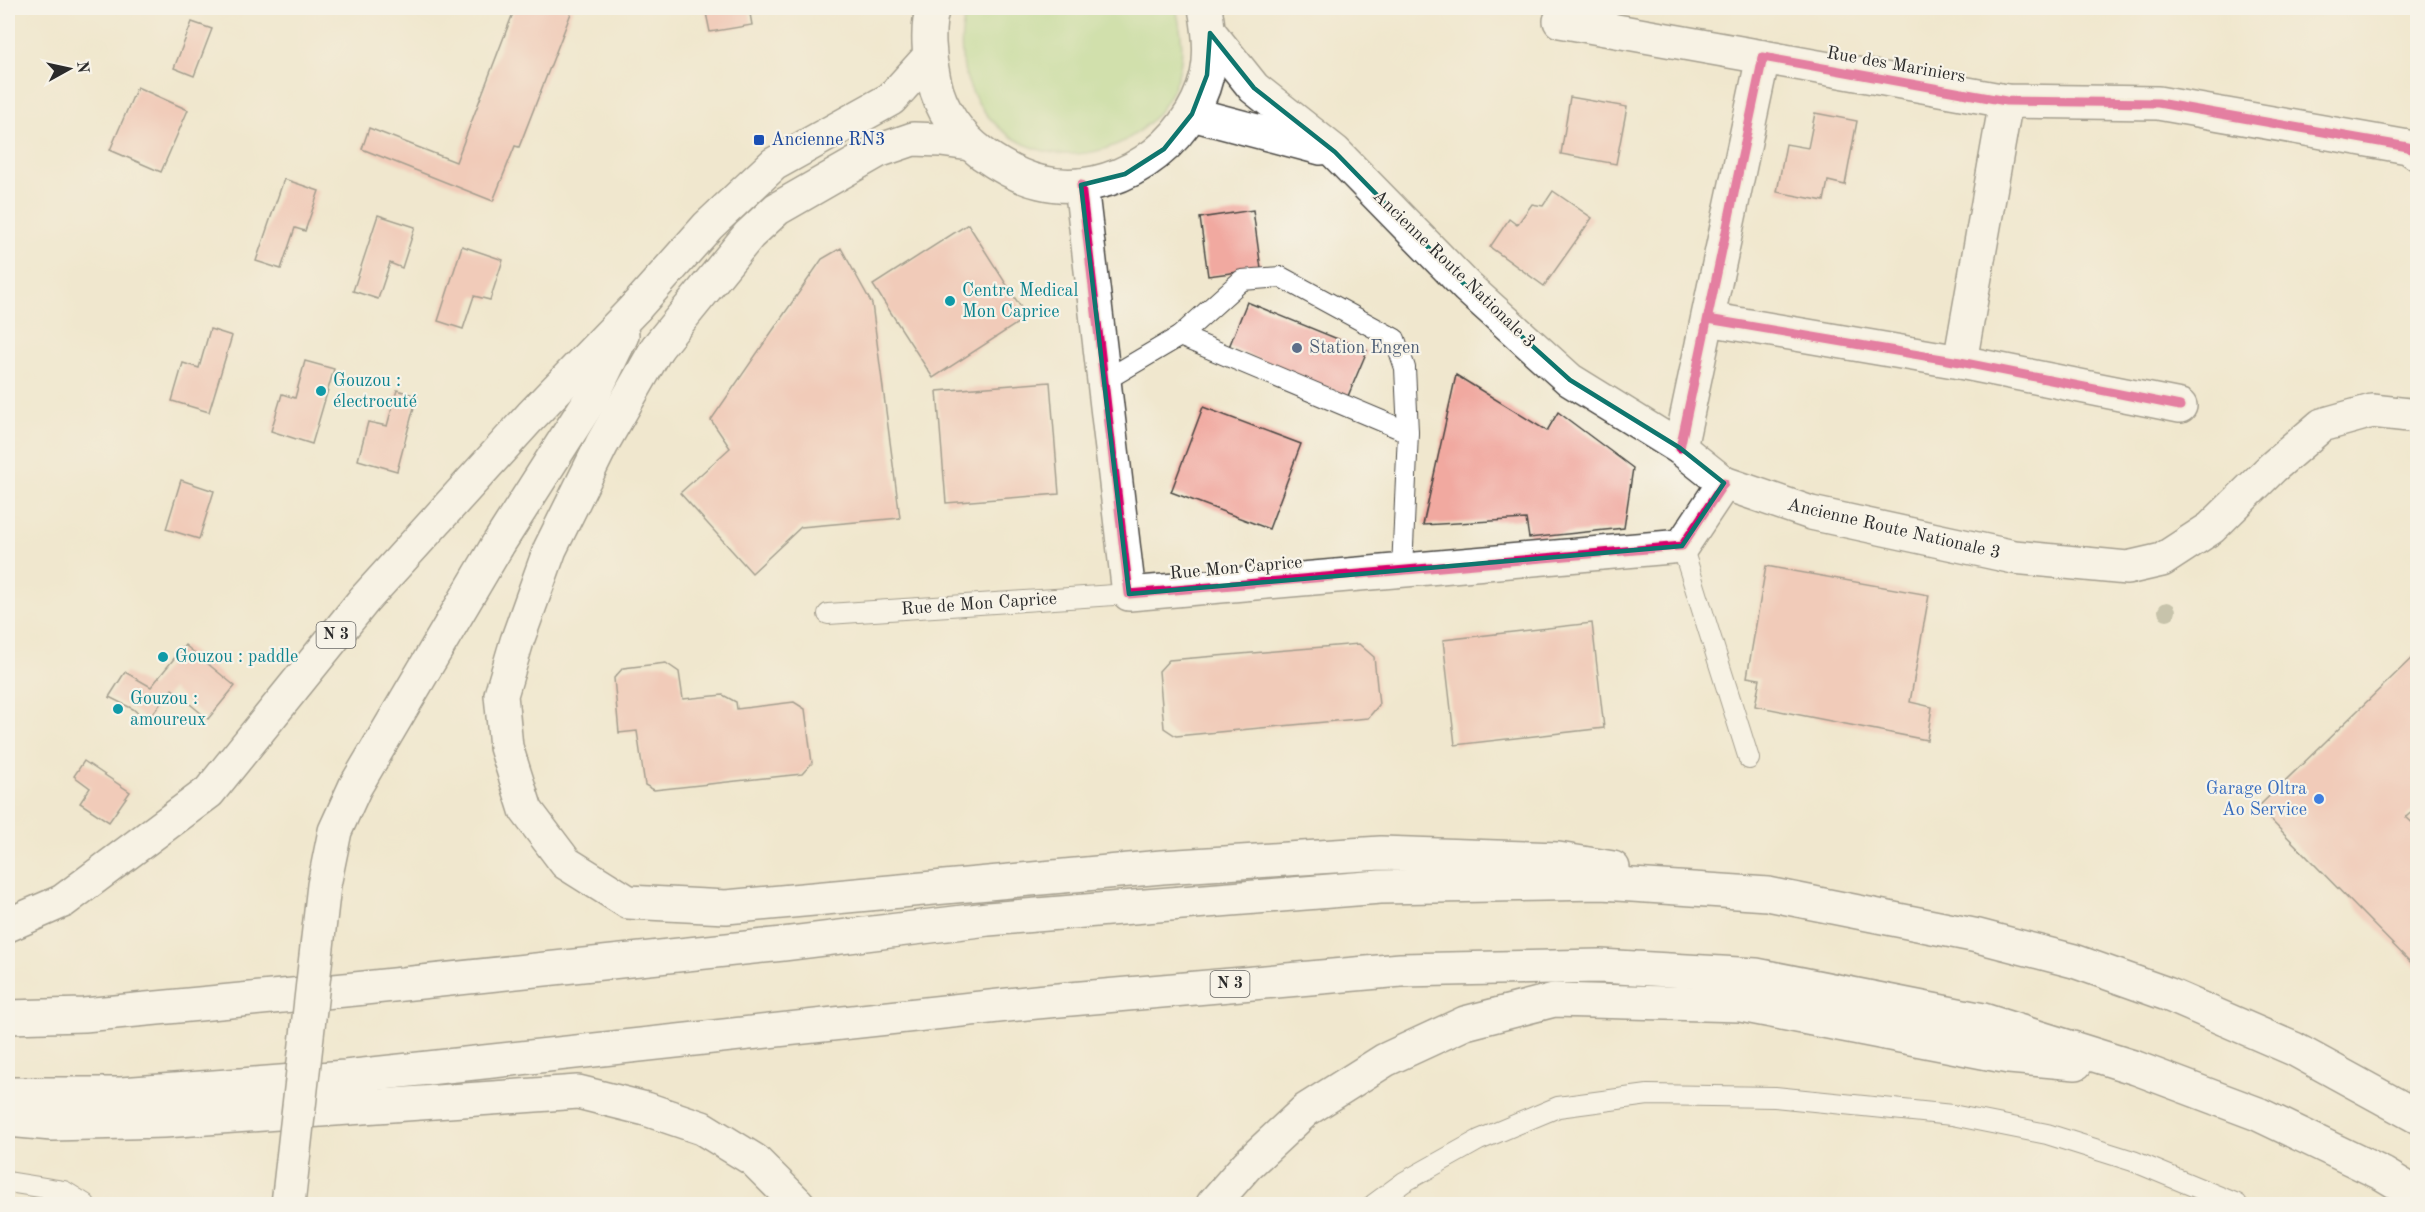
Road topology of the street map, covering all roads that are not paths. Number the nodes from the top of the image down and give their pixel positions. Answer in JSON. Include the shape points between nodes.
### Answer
{"nodes":[{"id":1,"x":933,"y":8,"type":"edge"},
{"id":2,"x":1208,"y":20,"type":"edge"},
{"id":3,"x":1560,"y":21,"type":"dead end"},
{"id":4,"x":929,"y":57,"type":"junction"},
{"id":5,"x":1763,"y":57,"type":"junction"},
{"id":6,"x":2006,"y":101,"type":"junction"},
{"id":7,"x":1192,"y":114,"type":"junction"},
{"id":8,"x":970,"y":144,"type":"junction"},
{"id":9,"x":1335,"y":152,"type":"junction"},
{"id":10,"x":2418,"y":154,"type":"edge"},
{"id":11,"x":1081,"y":185,"type":"junction"},
{"id":12,"x":636,"y":307,"type":"junction"},
{"id":13,"x":1707,"y":320,"type":"junction"},
{"id":14,"x":1180,"y":336,"type":"junction"},
{"id":15,"x":657,"y":348,"type":"junction"},
{"id":16,"x":1960,"y":362,"type":"junction"},
{"id":17,"x":1104,"y":381,"type":"junction"},
{"id":18,"x":592,"y":397,"type":"junction"},
{"id":19,"x":2180,"y":406,"type":"dead end"},
{"id":20,"x":2418,"y":416,"type":"edge"},
{"id":21,"x":1408,"y":432,"type":"junction"},
{"id":22,"x":1680,"y":448,"type":"junction"},
{"id":23,"x":1724,"y":483,"type":"junction"},
{"id":24,"x":1682,"y":546,"type":"junction"},
{"id":25,"x":1402,"y":570,"type":"junction"},
{"id":26,"x":1129,"y":594,"type":"junction"},
{"id":27,"x":828,"y":614,"type":"dead end"},
{"id":28,"x":1749,"y":759,"type":"dead end"},
{"id":29,"x":1768,"y":894,"type":"junction"},
{"id":30,"x":8,"y":925,"type":"edge"},
{"id":31,"x":8,"y":1017,"type":"edge"},
{"id":32,"x":2136,"y":1068,"type":"junction"},
{"id":33,"x":8,"y":1094,"type":"edge"},
{"id":34,"x":2418,"y":1117,"type":"edge"},
{"id":35,"x":8,"y":1120,"type":"edge"},
{"id":36,"x":8,"y":1182,"type":"edge"},
{"id":37,"x":2418,"y":1195,"type":"edge"},
{"id":38,"x":85,"y":1204,"type":"edge"},
{"id":39,"x":288,"y":1204,"type":"edge"},
{"id":40,"x":798,"y":1204,"type":"edge"},
{"id":41,"x":1213,"y":1204,"type":"edge"},
{"id":42,"x":1374,"y":1204,"type":"edge"},
{"id":43,"x":2237,"y":1204,"type":"edge"}],
"edges":[{"from":1,"to":4,"type":"main road"},
{"from":2,"to":7,"type":"main road","via":[[1207,75]]},
{"from":2,"to":9,"type":"main road","name":"Ancienne Route Nationale 3","via":[[1254,88]]},
{"from":3,"to":5,"type":"main road","name":"Rue des Mariniers"},
{"from":4,"to":8,"type":"main road","via":[[936,89],[949,119]]},
{"from":4,"to":12,"type":"main road","number":"N 3","via":[[891,99],[774,164],[708,226]]},
{"from":5,"to":6,"type":"main road","name":"Rue des Mariniers"},
{"from":5,"to":13,"type":"main road"},
{"from":6,"to":10,"type":"main road","name":"Rue des Mariniers","via":[[2158,103],[2408,147]]},
{"from":6,"to":16,"type":"main road"},
{"from":7,"to":9,"type":"main road"},
{"from":7,"to":11,"type":"main road","via":[[1164,149],[1125,174]]},
{"from":8,"to":11,"type":"main road","via":[[1003,168],[1041,183]]},
{"from":8,"to":15,"type":"main road","number":"N 3","via":[[913,139],[904,142],[878,151],[777,209],[749,235]]},
{"from":9,"to":22,"type":"main road","name":"Ancienne Route Nationale 3","via":[[1467,287],[1570,380]]},
{"from":11,"to":17,"type":"main road"},
{"from":12,"to":18,"type":"main road","number":"N 3"},
{"from":12,"to":30,"type":"main road","number":"N 3","via":[[364,600],[209,792],[63,901]]},
{"from":13,"to":16,"type":"main road"},
{"from":13,"to":22,"type":"main road"},
{"from":14,"to":17,"type":"lane"},
{"from":14,"to":21,"type":"lane"},
{"from":14,"to":21,"type":"lane","via":[[1242,280],[1281,277],[1395,339],[1405,368]]},
{"from":15,"to":18,"type":"main road","number":"N 3"},
{"from":15,"to":29,"type":"main road","number":"N 3","via":[[602,444],[550,549],[501,695],[506,747],[526,810],[566,863],[628,902],[726,907],[1162,867],[1381,853],[1558,859]]},
{"from":16,"to":19,"type":"main road"},
{"from":17,"to":26,"type":"main road"},
{"from":18,"to":39,"type":"main road","number":"N 3","bridge":true,"via":[[496,546],[355,787],[335,831],[324,885]]},
{"from":20,"to":23,"type":"main road","name":"Ancienne Route Nationale 3","via":[[2372,411],[2322,425],[2211,528],[2162,560],[2127,568],[2014,557],[1811,513]]},
{"from":21,"to":25,"type":"lane"},
{"from":22,"to":23,"type":"main road","name":"Ancienne Route Nationale 3"},
{"from":23,"to":24,"type":"main road"},
{"from":24,"to":25,"type":"main road","name":"Rue Mon Caprice"},
{"from":24,"to":28,"type":"lane"},
{"from":25,"to":26,"type":"main road","name":"Rue Mon Caprice"},
{"from":26,"to":27,"type":"lane","name":"Rue de Mon Caprice"},
{"from":29,"to":31,"type":"main road","number":"N 3","via":[[1602,883],[1380,887],[988,919],[759,947],[84,1015]]},
{"from":29,"to":34,"type":"main road","number":"N 3","via":[[1978,936],[2074,961],[2167,994],[2294,1048]]},
{"from":32,"to":33,"type":"main road","number":"N 3","via":[[1983,1020],[1756,975],[1600,966],[1377,972],[1036,1002],[345,1077],[121,1094]]},
{"from":32,"to":37,"type":"main road","number":"N 3","via":[[2258,1114]]},
{"from":32,"to":41,"type":"main road","number":"N 3","via":[[2008,1058],[1741,1005],[1554,1000],[1465,1023],[1385,1060],[1306,1110],[1247,1164]]},
{"from":35,"to":40,"type":"main road","via":[[52,1124],[164,1121],[578,1092],[702,1128],[754,1160]]},
{"from":36,"to":38,"type":"lane","via":[[64,1191]]},
{"from":42,"to":43,"type":"lane","via":[[1404,1182],[1479,1140],[1558,1107],[1648,1095],[1775,1097],[1952,1115],[2046,1134],[2133,1161]]}]}
